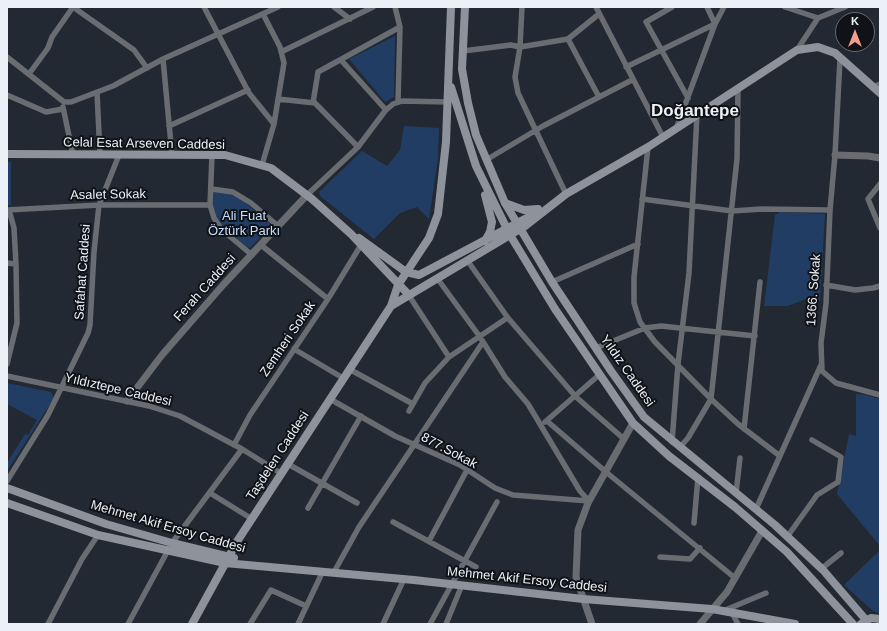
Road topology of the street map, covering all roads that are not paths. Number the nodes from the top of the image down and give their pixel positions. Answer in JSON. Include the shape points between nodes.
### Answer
{"nodes":[{"id":1,"x":73,"y":7,"type":"edge"},
{"id":2,"x":204,"y":7,"type":"edge"},
{"id":3,"x":278,"y":7,"type":"edge"},
{"id":4,"x":334,"y":7,"type":"edge"},
{"id":5,"x":373,"y":7,"type":"edge"},
{"id":6,"x":395,"y":7,"type":"edge"},
{"id":7,"x":451,"y":7,"type":"edge"},
{"id":8,"x":465,"y":7,"type":"edge"},
{"id":9,"x":522,"y":7,"type":"edge"},
{"id":10,"x":596,"y":7,"type":"edge"},
{"id":11,"x":672,"y":7,"type":"edge"},
{"id":12,"x":707,"y":7,"type":"edge"},
{"id":13,"x":724,"y":7,"type":"edge"},
{"id":14,"x":784,"y":7,"type":"edge"},
{"id":15,"x":845,"y":7,"type":"edge"},
{"id":16,"x":263,"y":14,"type":"junction"},
{"id":17,"x":599,"y":14,"type":"junction"},
{"id":18,"x":818,"y":18,"type":"junction"},
{"id":19,"x":350,"y":19,"type":"junction"},
{"id":20,"x":715,"y":24,"type":"junction"},
{"id":21,"x":400,"y":27,"type":"junction"},
{"id":22,"x":219,"y":34,"type":"junction"},
{"id":23,"x":568,"y":39,"type":"junction"},
{"id":24,"x":520,"y":47,"type":"junction"},
{"id":25,"x":797,"y":50,"type":"junction"},
{"id":26,"x":463,"y":51,"type":"junction"},
{"id":27,"x":662,"y":51,"type":"junction"},
{"id":28,"x":281,"y":52,"type":"junction"},
{"id":29,"x":7,"y":57,"type":"edge"},
{"id":30,"x":163,"y":59,"type":"junction"},
{"id":31,"x":840,"y":59,"type":"junction"},
{"id":32,"x":341,"y":60,"type":"junction"},
{"id":33,"x":626,"y":67,"type":"junction"},
{"id":34,"x":147,"y":68,"type":"junction"},
{"id":35,"x":30,"y":74,"type":"junction"},
{"id":36,"x":449,"y":80,"type":"junction"},
{"id":37,"x":632,"y":80,"type":"junction"},
{"id":38,"x":876,"y":85,"type":"edge"},
{"id":39,"x":738,"y":88,"type":"junction"},
{"id":40,"x":248,"y":90,"type":"junction"},
{"id":41,"x":97,"y":92,"type":"junction"},
{"id":42,"x":880,"y":93,"type":"edge"},
{"id":43,"x":7,"y":95,"type":"edge"},
{"id":44,"x":599,"y":97,"type":"junction"},
{"id":45,"x":688,"y":98,"type":"junction"},
{"id":46,"x":278,"y":99,"type":"junction"},
{"id":47,"x":64,"y":102,"type":"junction"},
{"id":48,"x":398,"y":102,"type":"junction"},
{"id":49,"x":448,"y":102,"type":"junction"},
{"id":50,"x":313,"y":103,"type":"junction"},
{"id":51,"x":63,"y":109,"type":"junction"},
{"id":52,"x":386,"y":110,"type":"junction"},
{"id":53,"x":697,"y":114,"type":"junction"},
{"id":54,"x":274,"y":124,"type":"junction"},
{"id":55,"x":169,"y":126,"type":"junction"},
{"id":56,"x":676,"y":129,"type":"junction"},
{"id":57,"x":535,"y":130,"type":"junction"},
{"id":58,"x":663,"y":137,"type":"junction"},
{"id":59,"x":358,"y":147,"type":"junction"},
{"id":60,"x":648,"y":147,"type":"junction"},
{"id":61,"x":7,"y":154,"type":"edge"},
{"id":62,"x":73,"y":155,"type":"junction"},
{"id":63,"x":100,"y":155,"type":"junction"},
{"id":64,"x":119,"y":155,"type":"junction"},
{"id":65,"x":172,"y":155,"type":"junction"},
{"id":66,"x":212,"y":155,"type":"junction"},
{"id":67,"x":835,"y":155,"type":"junction"},
{"id":68,"x":880,"y":158,"type":"edge"},
{"id":69,"x":486,"y":160,"type":"junction"},
{"id":70,"x":262,"y":165,"type":"junction"},
{"id":71,"x":476,"y":166,"type":"junction"},
{"id":72,"x":880,"y":184,"type":"edge"},
{"id":73,"x":212,"y":189,"type":"junction"},
{"id":74,"x":566,"y":194,"type":"junction"},
{"id":75,"x":307,"y":195,"type":"junction"},
{"id":76,"x":642,"y":199,"type":"junction"},
{"id":77,"x":505,"y":203,"type":"junction"},
{"id":78,"x":99,"y":205,"type":"junction"},
{"id":79,"x":210,"y":205,"type":"junction"},
{"id":80,"x":694,"y":206,"type":"junction"},
{"id":81,"x":546,"y":207,"type":"junction"},
{"id":82,"x":8,"y":210,"type":"edge"},
{"id":83,"x":830,"y":210,"type":"junction"},
{"id":84,"x":732,"y":211,"type":"junction"},
{"id":85,"x":278,"y":226,"type":"junction"},
{"id":86,"x":518,"y":226,"type":"junction"},
{"id":87,"x":880,"y":228,"type":"edge"},
{"id":88,"x":508,"y":232,"type":"junction"},
{"id":89,"x":351,"y":234,"type":"junction"},
{"id":90,"x":485,"y":241,"type":"junction"},
{"id":91,"x":638,"y":244,"type":"junction"},
{"id":92,"x":261,"y":245,"type":"junction"},
{"id":93,"x":361,"y":245,"type":"junction"},
{"id":94,"x":252,"y":255,"type":"junction"},
{"id":95,"x":467,"y":260,"type":"junction"},
{"id":96,"x":7,"y":263,"type":"edge"},
{"id":97,"x":16,"y":264,"type":"junction"},
{"id":98,"x":408,"y":273,"type":"junction"},
{"id":99,"x":437,"y":278,"type":"junction"},
{"id":100,"x":552,"y":282,"type":"junction"},
{"id":101,"x":760,"y":282,"type":"dead end"},
{"id":102,"x":398,"y":285,"type":"junction"},
{"id":103,"x":826,"y":285,"type":"junction"},
{"id":104,"x":880,"y":286,"type":"edge"},
{"id":105,"x":411,"y":293,"type":"junction"},
{"id":106,"x":328,"y":299,"type":"junction"},
{"id":107,"x":391,"y":306,"type":"junction"},
{"id":108,"x":507,"y":318,"type":"junction"},
{"id":109,"x":644,"y":328,"type":"junction"},
{"id":110,"x":682,"y":328,"type":"junction"},
{"id":111,"x":718,"y":332,"type":"junction"},
{"id":112,"x":754,"y":336,"type":"junction"},
{"id":113,"x":482,"y":340,"type":"junction"},
{"id":114,"x":596,"y":348,"type":"junction"},
{"id":115,"x":294,"y":349,"type":"junction"},
{"id":116,"x":449,"y":357,"type":"junction"},
{"id":117,"x":822,"y":362,"type":"junction"},
{"id":118,"x":7,"y":364,"type":"edge"},
{"id":119,"x":678,"y":364,"type":"junction"},
{"id":120,"x":349,"y":369,"type":"junction"},
{"id":121,"x":600,"y":375,"type":"junction"},
{"id":122,"x":7,"y":376,"type":"edge"},
{"id":123,"x":343,"y":378,"type":"junction"},
{"id":124,"x":62,"y":388,"type":"junction"},
{"id":125,"x":880,"y":395,"type":"edge"},
{"id":126,"x":575,"y":396,"type":"junction"},
{"id":127,"x":330,"y":399,"type":"junction"},
{"id":128,"x":711,"y":399,"type":"junction"},
{"id":129,"x":127,"y":401,"type":"junction"},
{"id":130,"x":413,"y":404,"type":"junction"},
{"id":131,"x":409,"y":411,"type":"dead end"},
{"id":132,"x":361,"y":416,"type":"junction"},
{"id":133,"x":547,"y":420,"type":"junction"},
{"id":134,"x":633,"y":423,"type":"junction"},
{"id":135,"x":541,"y":426,"type":"junction"},
{"id":136,"x":744,"y":429,"type":"junction"},
{"id":137,"x":624,"y":439,"type":"junction"},
{"id":138,"x":812,"y":440,"type":"dead end"},
{"id":139,"x":672,"y":442,"type":"junction"},
{"id":140,"x":234,"y":445,"type":"junction"},
{"id":141,"x":415,"y":445,"type":"junction"},
{"id":142,"x":680,"y":447,"type":"junction"},
{"id":143,"x":242,"y":449,"type":"junction"},
{"id":144,"x":780,"y":456,"type":"junction"},
{"id":145,"x":740,"y":458,"type":"dead end"},
{"id":146,"x":288,"y":464,"type":"junction"},
{"id":147,"x":467,"y":470,"type":"junction"},
{"id":148,"x":606,"y":472,"type":"junction"},
{"id":149,"x":282,"y":474,"type":"junction"},
{"id":150,"x":698,"y":477,"type":"junction"},
{"id":151,"x":7,"y":481,"type":"edge"},
{"id":152,"x":322,"y":484,"type":"junction"},
{"id":153,"x":7,"y":488,"type":"edge"},
{"id":154,"x":210,"y":493,"type":"junction"},
{"id":155,"x":736,"y":493,"type":"junction"},
{"id":156,"x":589,"y":501,"type":"junction"},
{"id":157,"x":497,"y":502,"type":"dead end"},
{"id":158,"x":7,"y":503,"type":"edge"},
{"id":159,"x":357,"y":503,"type":"dead end"},
{"id":160,"x":308,"y":508,"type":"dead end"},
{"id":161,"x":756,"y":509,"type":"junction"},
{"id":162,"x":252,"y":519,"type":"junction"},
{"id":163,"x":393,"y":522,"type":"dead end"},
{"id":164,"x":694,"y":523,"type":"dead end"},
{"id":165,"x":762,"y":531,"type":"junction"},
{"id":166,"x":98,"y":536,"type":"junction"},
{"id":167,"x":787,"y":537,"type":"junction"},
{"id":168,"x":429,"y":541,"type":"junction"},
{"id":169,"x":172,"y":543,"type":"junction"},
{"id":170,"x":700,"y":548,"type":"junction"},
{"id":171,"x":167,"y":550,"type":"junction"},
{"id":172,"x":841,"y":553,"type":"dead end"},
{"id":173,"x":660,"y":557,"type":"dead end"},
{"id":174,"x":227,"y":559,"type":"junction"},
{"id":175,"x":464,"y":561,"type":"junction"},
{"id":176,"x":476,"y":567,"type":"dead end"},
{"id":177,"x":821,"y":569,"type":"junction"},
{"id":178,"x":323,"y":571,"type":"junction"},
{"id":179,"x":334,"y":572,"type":"junction"},
{"id":180,"x":735,"y":578,"type":"junction"},
{"id":181,"x":404,"y":579,"type":"junction"},
{"id":182,"x":451,"y":584,"type":"junction"},
{"id":183,"x":462,"y":585,"type":"junction"},
{"id":184,"x":766,"y":593,"type":"dead end"},
{"id":185,"x":583,"y":599,"type":"junction"},
{"id":186,"x":306,"y":606,"type":"junction"},
{"id":187,"x":712,"y":609,"type":"junction"},
{"id":188,"x":723,"y":611,"type":"junction"},
{"id":189,"x":732,"y":613,"type":"junction"},
{"id":190,"x":880,"y":619,"type":"edge"},
{"id":191,"x":864,"y":622,"type":"edge"},
{"id":192,"x":48,"y":624,"type":"edge"},
{"id":193,"x":128,"y":624,"type":"edge"},
{"id":194,"x":192,"y":624,"type":"edge"},
{"id":195,"x":250,"y":624,"type":"edge"},
{"id":196,"x":298,"y":624,"type":"edge"},
{"id":197,"x":383,"y":624,"type":"edge"},
{"id":198,"x":430,"y":624,"type":"edge"},
{"id":199,"x":446,"y":624,"type":"edge"},
{"id":200,"x":592,"y":624,"type":"edge"},
{"id":201,"x":700,"y":624,"type":"edge"},
{"id":202,"x":738,"y":624,"type":"edge"},
{"id":203,"x":795,"y":624,"type":"edge"},
{"id":204,"x":854,"y":624,"type":"edge"}],
"edges":[{"from":1,"to":34,"type":"street","via":[[134,50]]},
{"from":1,"to":35,"type":"street"},
{"from":2,"to":22,"type":"street"},
{"from":3,"to":16,"type":"street"},
{"from":4,"to":19,"type":"street"},
{"from":5,"to":19,"type":"street"},
{"from":6,"to":21,"type":"street"},
{"from":7,"to":36,"type":"main road"},
{"from":8,"to":26,"type":"main road","name":"Yıldız Caddesi"},
{"from":9,"to":24,"type":"street"},
{"from":10,"to":17,"type":"street"},
{"from":11,"to":27,"type":"street","via":[[646,22]]},
{"from":12,"to":20,"type":"street"},
{"from":13,"to":20,"type":"street"},
{"from":14,"to":18,"type":"street"},
{"from":15,"to":18,"type":"street"},
{"from":16,"to":22,"type":"street"},
{"from":16,"to":28,"type":"street"},
{"from":17,"to":23,"type":"street"},
{"from":17,"to":33,"type":"street"},
{"from":18,"to":25,"type":"street"},
{"from":19,"to":28,"type":"street"},
{"from":20,"to":27,"type":"street"},
{"from":20,"to":45,"type":"street"},
{"from":21,"to":32,"type":"street"},
{"from":21,"to":48,"type":"street"},
{"from":22,"to":30,"type":"street"},
{"from":22,"to":40,"type":"street"},
{"from":23,"to":24,"type":"street"},
{"from":23,"to":44,"type":"street"},
{"from":24,"to":26,"type":"street","via":[[511,45]]},
{"from":24,"to":57,"type":"street","via":[[517,88]]},
{"from":25,"to":31,"type":"main road","via":[[818,47]]},
{"from":25,"to":39,"type":"main road"},
{"from":26,"to":69,"type":"main road","name":"Yıldız Caddesi","via":[[462,69],[468,103],[476,136]]},
{"from":27,"to":33,"type":"street"},
{"from":27,"to":45,"type":"street"},
{"from":28,"to":46,"type":"street","via":[[284,63]]},
{"from":29,"to":35,"type":"street"},
{"from":30,"to":34,"type":"street"},
{"from":30,"to":55,"type":"street"},
{"from":31,"to":38,"type":"main road"},
{"from":31,"to":67,"type":"street","name":"1366. Sokak"},
{"from":32,"to":50,"type":"street","via":[[318,72]]},
{"from":32,"to":52,"type":"street"},
{"from":33,"to":37,"type":"street"},
{"from":34,"to":41,"type":"street"},
{"from":35,"to":47,"type":"street"},
{"from":36,"to":49,"type":"main road"},
{"from":36,"to":71,"type":"main road","name":"Yıldız Caddesi"},
{"from":37,"to":44,"type":"street"},
{"from":37,"to":58,"type":"street"},
{"from":38,"to":42,"type":"main road"},
{"from":39,"to":53,"type":"main road"},
{"from":39,"to":84,"type":"street","via":[[737,159]]},
{"from":40,"to":54,"type":"street"},
{"from":40,"to":55,"type":"street"},
{"from":41,"to":47,"type":"street","via":[[71,102]]},
{"from":41,"to":63,"type":"street"},
{"from":43,"to":51,"type":"street","via":[[46,112]]},
{"from":44,"to":57,"type":"street"},
{"from":45,"to":56,"type":"street"},
{"from":46,"to":50,"type":"street"},
{"from":46,"to":54,"type":"street"},
{"from":47,"to":51,"type":"street"},
{"from":48,"to":49,"type":"street"},
{"from":48,"to":52,"type":"street"},
{"from":49,"to":98,"type":"main road","via":[[444,171],[438,214],[429,238]]},
{"from":50,"to":59,"type":"street","via":[[322,109]]},
{"from":51,"to":62,"type":"street"},
{"from":52,"to":59,"type":"street"},
{"from":53,"to":56,"type":"main road"},
{"from":53,"to":80,"type":"street"},
{"from":54,"to":70,"type":"street"},
{"from":55,"to":65,"type":"street"},
{"from":56,"to":58,"type":"main road"},
{"from":57,"to":69,"type":"street"},
{"from":57,"to":74,"type":"street"},
{"from":58,"to":60,"type":"main road"},
{"from":59,"to":75,"type":"street"},
{"from":60,"to":74,"type":"main road"},
{"from":60,"to":76,"type":"street"},
{"from":61,"to":62,"type":"main road","name":"Celal Esat Arseven Caddesi"},
{"from":62,"to":63,"type":"main road","name":"Celal Esat Arseven Caddesi"},
{"from":63,"to":64,"type":"main road","name":"Celal Esat Arseven Caddesi"},
{"from":64,"to":65,"type":"main road","name":"Celal Esat Arseven Caddesi"},
{"from":64,"to":78,"type":"street","name":"Safahat Caddesi"},
{"from":65,"to":66,"type":"main road","name":"Celal Esat Arseven Caddesi"},
{"from":66,"to":70,"type":"main road","name":"Celal Esat Arseven Caddesi","via":[[225,155]]},
{"from":66,"to":73,"type":"street"},
{"from":67,"to":68,"type":"street"},
{"from":67,"to":83,"type":"street","name":"1366. Sokak"},
{"from":69,"to":77,"type":"main road","name":"Yıldız Caddesi"},
{"from":70,"to":75,"type":"main road","name":"Celal Esat Arseven Caddesi","via":[[271,168]]},
{"from":71,"to":88,"type":"main road","name":"Yıldız Caddesi"},
{"from":71,"to":90,"type":"main road","via":[[492,222]]},
{"from":72,"to":87,"type":"street","via":[[868,199]]},
{"from":73,"to":79,"type":"street"},
{"from":73,"to":85,"type":"street","via":[[233,192],[251,203]]},
{"from":74,"to":81,"type":"main road"},
{"from":75,"to":85,"type":"street","name":"Ferah Caddesi"},
{"from":75,"to":89,"type":"main road","name":"Celal Esat Arseven Caddesi"},
{"from":76,"to":80,"type":"street"},
{"from":76,"to":91,"type":"street"},
{"from":77,"to":81,"type":"main road","via":[[524,210]]},
{"from":77,"to":86,"type":"main road","name":"Yıldız Caddesi"},
{"from":78,"to":79,"type":"street","name":"Asalet Sokak"},
{"from":78,"to":82,"type":"street","name":"Asalet Sokak"},
{"from":78,"to":124,"type":"street","name":"Safahat Caddesi","via":[[90,324]]},
{"from":79,"to":94,"type":"street","via":[[221,229]]},
{"from":80,"to":84,"type":"street"},
{"from":80,"to":110,"type":"street"},
{"from":81,"to":86,"type":"main road","via":[[534,219]]},
{"from":82,"to":97,"type":"street","via":[[14,228]]},
{"from":83,"to":84,"type":"street"},
{"from":83,"to":103,"type":"street","name":"1366. Sokak"},
{"from":84,"to":111,"type":"street"},
{"from":85,"to":92,"type":"street","name":"Ferah Caddesi"},
{"from":86,"to":88,"type":"main road"},
{"from":86,"to":100,"type":"main road","name":"Yıldız Caddesi"},
{"from":88,"to":90,"type":"main road"},
{"from":88,"to":95,"type":"main road"},
{"from":88,"to":121,"type":"main road","name":"Yıldız Caddesi","via":[[555,309]]},
{"from":89,"to":93,"type":"main road"},
{"from":89,"to":98,"type":"main road"},
{"from":90,"to":98,"type":"main road","via":[[424,273]]},
{"from":91,"to":100,"type":"street"},
{"from":91,"to":109,"type":"street","via":[[634,303]]},
{"from":92,"to":94,"type":"street","name":"Ferah Caddesi"},
{"from":92,"to":106,"type":"street"},
{"from":93,"to":102,"type":"main road"},
{"from":93,"to":106,"type":"street","name":"Zemheri Sokak"},
{"from":94,"to":129,"type":"street","name":"Ferah Caddesi","via":[[162,354]]},
{"from":95,"to":99,"type":"main road"},
{"from":95,"to":108,"type":"street"},
{"from":96,"to":97,"type":"street"},
{"from":97,"to":118,"type":"street","via":[[17,323]]},
{"from":98,"to":102,"type":"main road"},
{"from":98,"to":105,"type":"main road","via":[[416,284]]},
{"from":99,"to":105,"type":"main road"},
{"from":99,"to":113,"type":"street"},
{"from":100,"to":114,"type":"main road","name":"Yıldız Caddesi"},
{"from":101,"to":112,"type":"street"},
{"from":102,"to":105,"type":"main road"},
{"from":102,"to":107,"type":"main road"},
{"from":103,"to":104,"type":"street","via":[[855,290]]},
{"from":103,"to":117,"type":"street","name":"1366. Sokak"},
{"from":105,"to":107,"type":"main road"},
{"from":105,"to":116,"type":"street"},
{"from":106,"to":115,"type":"street","name":"Zemheri Sokak"},
{"from":107,"to":120,"type":"main road","name":"Taşdelen Caddesi"},
{"from":108,"to":113,"type":"street"},
{"from":108,"to":126,"type":"street"},
{"from":109,"to":110,"type":"street"},
{"from":109,"to":114,"type":"street"},
{"from":109,"to":119,"type":"street"},
{"from":110,"to":111,"type":"street"},
{"from":110,"to":119,"type":"street"},
{"from":111,"to":112,"type":"street"},
{"from":111,"to":128,"type":"street"},
{"from":112,"to":136,"type":"street"},
{"from":113,"to":116,"type":"street"},
{"from":113,"to":135,"type":"street"},
{"from":113,"to":141,"type":"street"},
{"from":114,"to":139,"type":"main road","name":"Yıldız Caddesi","via":[[644,417]]},
{"from":115,"to":123,"type":"street"},
{"from":115,"to":140,"type":"street","name":"Zemheri Sokak","via":[[250,415]]},
{"from":116,"to":130,"type":"street","via":[[425,384]]},
{"from":117,"to":125,"type":"street","via":[[822,371],[836,384]]},
{"from":117,"to":144,"type":"street","name":"1366. Sokak"},
{"from":119,"to":128,"type":"street"},
{"from":119,"to":139,"type":"street"},
{"from":120,"to":123,"type":"main road","name":"Taşdelen Caddesi"},
{"from":120,"to":130,"type":"street"},
{"from":121,"to":126,"type":"street"},
{"from":121,"to":134,"type":"main road","name":"Yıldız Caddesi"},
{"from":122,"to":124,"type":"street","name":"Yıldıztepe Caddesi"},
{"from":123,"to":127,"type":"main road","name":"Taşdelen Caddesi"},
{"from":124,"to":129,"type":"street","name":"Yıldıztepe Caddesi"},
{"from":124,"to":151,"type":"street","name":"Safahat Caddesi"},
{"from":126,"to":133,"type":"street"},
{"from":126,"to":137,"type":"street"},
{"from":127,"to":132,"type":"street","name":"877.Sokak"},
{"from":127,"to":146,"type":"main road","name":"Taşdelen Caddesi"},
{"from":128,"to":136,"type":"street"},
{"from":128,"to":142,"type":"street"},
{"from":129,"to":140,"type":"street","name":"Yıldıztepe Caddesi","via":[[180,416]]},
{"from":130,"to":131,"type":"street"},
{"from":132,"to":141,"type":"street","name":"877.Sokak"},
{"from":132,"to":152,"type":"street"},
{"from":133,"to":135,"type":"street"},
{"from":133,"to":148,"type":"street"},
{"from":134,"to":137,"type":"street"},
{"from":134,"to":150,"type":"main road","name":"Yıldız Caddesi","via":[[669,456]]},
{"from":135,"to":156,"type":"street"},
{"from":136,"to":144,"type":"street"},
{"from":137,"to":148,"type":"street"},
{"from":138,"to":167,"type":"street","via":[[841,457],[838,482],[817,495]]},
{"from":139,"to":142,"type":"main road","name":"Yıldız Caddesi"},
{"from":140,"to":143,"type":"street","name":"Yıldıztepe Caddesi"},
{"from":141,"to":147,"type":"street","name":"877.Sokak"},
{"from":141,"to":179,"type":"street","via":[[359,527]]},
{"from":142,"to":155,"type":"main road","name":"Yıldız Caddesi"},
{"from":143,"to":149,"type":"street","name":"Yıldıztepe Caddesi"},
{"from":143,"to":154,"type":"street"},
{"from":144,"to":161,"type":"street","name":"1366. Sokak"},
{"from":145,"to":155,"type":"street"},
{"from":146,"to":149,"type":"main road","name":"Taşdelen Caddesi"},
{"from":146,"to":152,"type":"street"},
{"from":147,"to":156,"type":"street","name":"877.Sokak","via":[[495,488],[513,495]]},
{"from":147,"to":168,"type":"street"},
{"from":148,"to":156,"type":"street"},
{"from":148,"to":170,"type":"street"},
{"from":149,"to":162,"type":"main road","name":"Taşdelen Caddesi"},
{"from":150,"to":164,"type":"street"},
{"from":150,"to":165,"type":"main road","name":"Yıldız Caddesi"},
{"from":152,"to":159,"type":"street"},
{"from":152,"to":160,"type":"street"},
{"from":153,"to":169,"type":"main road","name":"Mehmet Akif Ersoy Caddesi","via":[[106,524]]},
{"from":154,"to":162,"type":"street"},
{"from":154,"to":169,"type":"street"},
{"from":155,"to":161,"type":"main road","name":"Yıldız Caddesi"},
{"from":156,"to":185,"type":"street","via":[[578,530],[576,559],[576,576]]},
{"from":157,"to":175,"type":"street"},
{"from":158,"to":166,"type":"main road","name":"Mehmet Akif Ersoy Caddesi"},
{"from":161,"to":167,"type":"main road","name":"Yıldız Caddesi"},
{"from":162,"to":174,"type":"main road","name":"Taşdelen Caddesi"},
{"from":163,"to":168,"type":"street"},
{"from":165,"to":180,"type":"street"},
{"from":165,"to":204,"type":"main road","name":"Yıldız Caddesi","via":[[807,572]]},
{"from":166,"to":171,"type":"main road","name":"Mehmet Akif Ersoy Caddesi"},
{"from":166,"to":192,"type":"street","via":[[82,559]]},
{"from":167,"to":177,"type":"main road","name":"Yıldız Caddesi"},
{"from":168,"to":175,"type":"street"},
{"from":169,"to":171,"type":"street"},
{"from":169,"to":174,"type":"main road","name":"Mehmet Akif Ersoy Caddesi"},
{"from":170,"to":173,"type":"street","via":[[690,559]]},
{"from":170,"to":180,"type":"street"},
{"from":171,"to":174,"type":"main road","name":"Mehmet Akif Ersoy Caddesi"},
{"from":171,"to":193,"type":"street"},
{"from":172,"to":177,"type":"street"},
{"from":174,"to":178,"type":"main road","name":"Mehmet Akif Ersoy Caddesi","via":[[255,565]]},
{"from":174,"to":194,"type":"main road","name":"Taşdelen Caddesi"},
{"from":175,"to":176,"type":"street"},
{"from":175,"to":182,"type":"street"},
{"from":177,"to":191,"type":"main road","name":"Yıldız Caddesi"},
{"from":178,"to":179,"type":"main road","name":"Mehmet Akif Ersoy Caddesi"},
{"from":178,"to":186,"type":"street"},
{"from":179,"to":181,"type":"main road","name":"Mehmet Akif Ersoy Caddesi"},
{"from":180,"to":187,"type":"street"},
{"from":181,"to":182,"type":"main road","name":"Mehmet Akif Ersoy Caddesi"},
{"from":181,"to":197,"type":"street"},
{"from":182,"to":183,"type":"main road","name":"Mehmet Akif Ersoy Caddesi"},
{"from":182,"to":198,"type":"street"},
{"from":183,"to":185,"type":"main road","name":"Mehmet Akif Ersoy Caddesi"},
{"from":183,"to":199,"type":"street"},
{"from":184,"to":188,"type":"street"},
{"from":185,"to":187,"type":"main road","name":"Mehmet Akif Ersoy Caddesi"},
{"from":185,"to":200,"type":"street"},
{"from":186,"to":195,"type":"street","via":[[271,590]]},
{"from":186,"to":196,"type":"street"},
{"from":187,"to":188,"type":"main road","name":"Mehmet Akif Ersoy Caddesi"},
{"from":187,"to":201,"type":"street"},
{"from":188,"to":189,"type":"main road","name":"Mehmet Akif Ersoy Caddesi"},
{"from":189,"to":202,"type":"street"},
{"from":189,"to":203,"type":"main road","name":"Mehmet Akif Ersoy Caddesi"},
{"from":190,"to":191,"type":"main road","name":"Yıldız Caddesi"}]}
